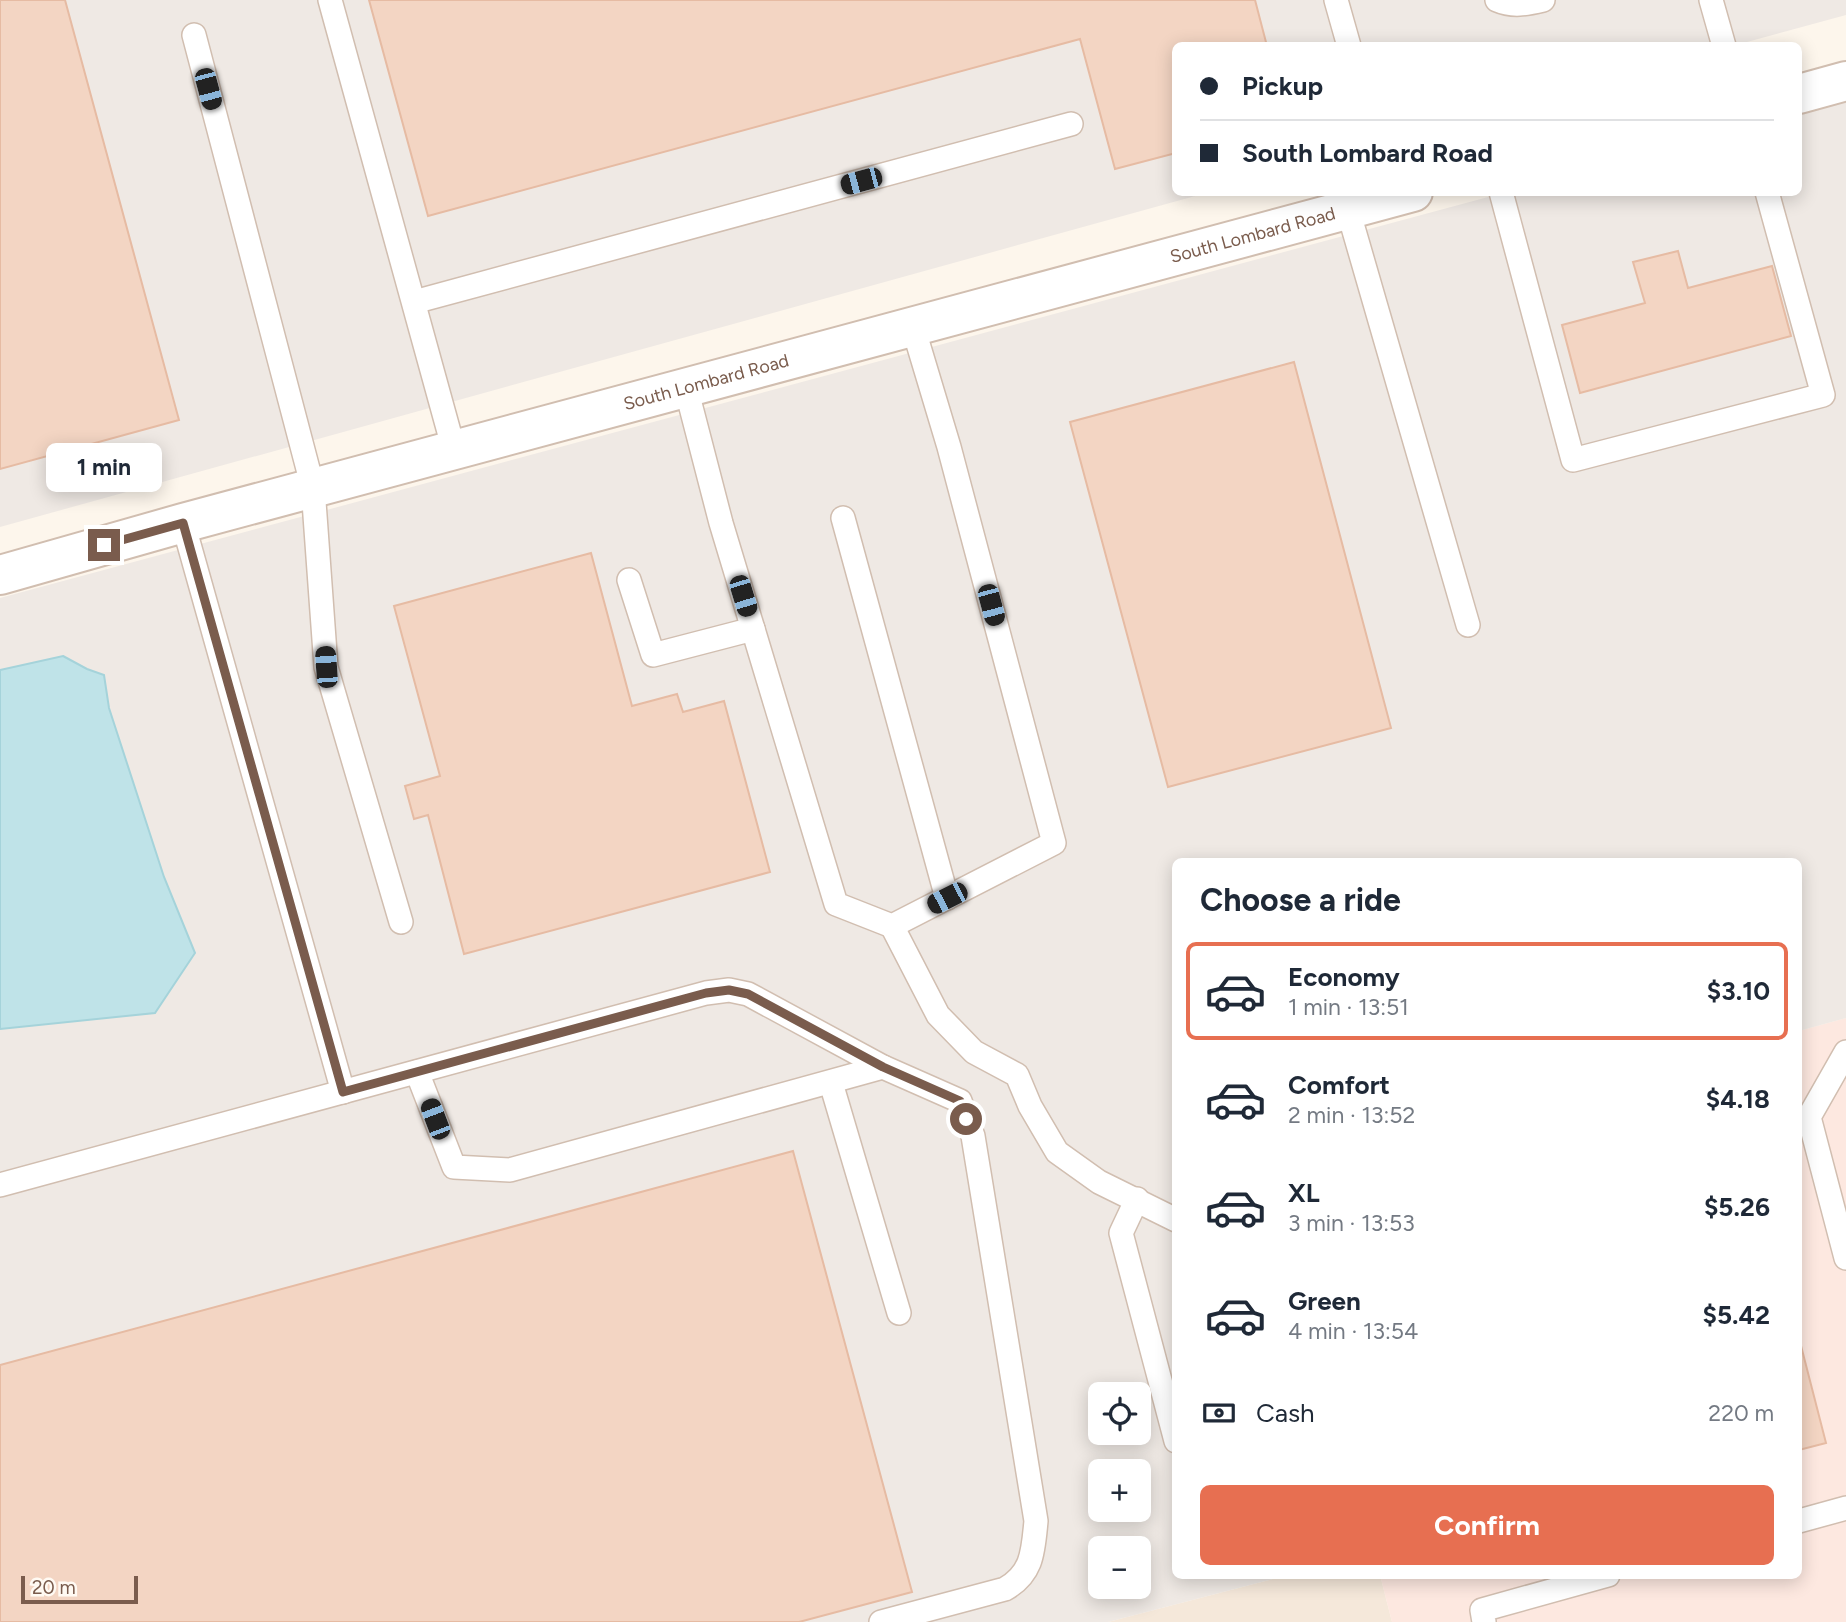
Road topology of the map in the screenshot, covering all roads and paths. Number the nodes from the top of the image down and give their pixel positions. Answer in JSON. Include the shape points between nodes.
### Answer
{"nodes":[{"id":1,"x":330,"y":0,"type":"edge"},
{"id":2,"x":1336,"y":0,"type":"edge"},
{"id":3,"x":1497,"y":0,"type":"edge"},
{"id":4,"x":1543,"y":0,"type":"edge"},
{"id":5,"x":1710,"y":0,"type":"edge"},
{"id":6,"x":194,"y":35,"type":"dead end"},
{"id":7,"x":1348,"y":42,"type":"edge"},
{"id":8,"x":1723,"y":42,"type":"edge"},
{"id":9,"x":1846,"y":81,"type":"edge"},
{"id":10,"x":1802,"y":93,"type":"edge"},
{"id":11,"x":1071,"y":124,"type":"dead end"},
{"id":12,"x":1392,"y":196,"type":"edge"},
{"id":13,"x":1501,"y":196,"type":"edge"},
{"id":14,"x":1768,"y":196,"type":"edge"},
{"id":15,"x":1348,"y":210,"type":"junction"},
{"id":16,"x":414,"y":302,"type":"junction"},
{"id":17,"x":913,"y":327,"type":"junction"},
{"id":18,"x":686,"y":388,"type":"junction"},
{"id":19,"x":454,"y":450,"type":"junction"},
{"id":20,"x":313,"y":488,"type":"junction"},
{"id":21,"x":843,"y":518,"type":"dead end"},
{"id":22,"x":183,"y":523,"type":"junction"},
{"id":23,"x":0,"y":575,"type":"edge"},
{"id":24,"x":629,"y":580,"type":"dead end"},
{"id":25,"x":1468,"y":625,"type":"dead end"},
{"id":26,"x":753,"y":629,"type":"junction"},
{"id":27,"x":947,"y":898,"type":"junction"},
{"id":28,"x":401,"y":922,"type":"dead end"},
{"id":29,"x":892,"y":926,"type":"junction"},
{"id":30,"x":1846,"y":1052,"type":"edge"},
{"id":31,"x":883,"y":1067,"type":"junction"},
{"id":32,"x":417,"y":1072,"type":"junction"},
{"id":33,"x":831,"y":1083,"type":"junction"},
{"id":34,"x":343,"y":1092,"type":"junction"},
{"id":35,"x":0,"y":1185,"type":"edge"},
{"id":36,"x":1137,"y":1199,"type":"junction"},
{"id":37,"x":1172,"y":1218,"type":"edge"},
{"id":38,"x":1846,"y":1258,"type":"edge"},
{"id":39,"x":899,"y":1313,"type":"dead end"},
{"id":40,"x":1172,"y":1426,"type":"edge"},
{"id":41,"x":1846,"y":1508,"type":"edge"},
{"id":42,"x":1802,"y":1520,"type":"edge"},
{"id":43,"x":1594,"y":1579,"type":"edge"},
{"id":44,"x":881,"y":1622,"type":"edge"},
{"id":45,"x":1484,"y":1622,"type":"edge"}],
"edges":[{"from":1,"to":16,"type":"lane"},
{"from":2,"to":7,"type":"lane"},
{"from":3,"to":4,"type":"lane","via":[[1524,5]]},
{"from":5,"to":8,"type":"lane"},
{"from":6,"to":20,"type":"lane"},
{"from":9,"to":10,"type":"street"},
{"from":11,"to":16,"type":"lane"},
{"from":12,"to":15,"type":"street","name":"South Lombard Road"},
{"from":13,"to":14,"type":"lane","via":[[1573,460],[1823,395]]},
{"from":15,"to":17,"type":"street","name":"South Lombard Road"},
{"from":15,"to":25,"type":"lane"},
{"from":16,"to":19,"type":"lane"},
{"from":17,"to":18,"type":"street","name":"South Lombard Road"},
{"from":17,"to":27,"type":"lane","via":[[1054,843]]},
{"from":18,"to":19,"type":"street","name":"South Lombard Road"},
{"from":18,"to":26,"type":"lane"},
{"from":19,"to":20,"type":"street","name":"South Lombard Road"},
{"from":20,"to":22,"type":"street","name":"South Lombard Road"},
{"from":20,"to":28,"type":"lane","via":[[326,667]]},
{"from":21,"to":27,"type":"lane"},
{"from":22,"to":23,"type":"street","name":"South Lombard Road"},
{"from":22,"to":34,"type":"lane"},
{"from":24,"to":26,"type":"lane","via":[[653,655]]},
{"from":26,"to":29,"type":"lane","via":[[836,904]]},
{"from":27,"to":29,"type":"lane"},
{"from":29,"to":36,"type":"lane","via":[[938,1015],[974,1052],[1017,1074],[1057,1152],[1100,1182]]},
{"from":30,"to":38,"type":"lane","via":[[1809,1117]]},
{"from":31,"to":32,"type":"lane","via":[[748,994],[729,990]]},
{"from":31,"to":33,"type":"lane"},
{"from":31,"to":44,"type":"lane","via":[[960,1101],[972,1136],[1036,1521],[1029,1566],[1017,1582]]},
{"from":32,"to":33,"type":"lane","via":[[454,1167],[510,1170]]},
{"from":32,"to":34,"type":"lane"},
{"from":33,"to":39,"type":"lane"},
{"from":34,"to":35,"type":"lane"},
{"from":36,"to":37,"type":"lane"},
{"from":36,"to":40,"type":"lane","via":[[1121,1233]]},
{"from":41,"to":42,"type":"lane"},
{"from":43,"to":45,"type":"lane","via":[[1482,1611]]}]}
